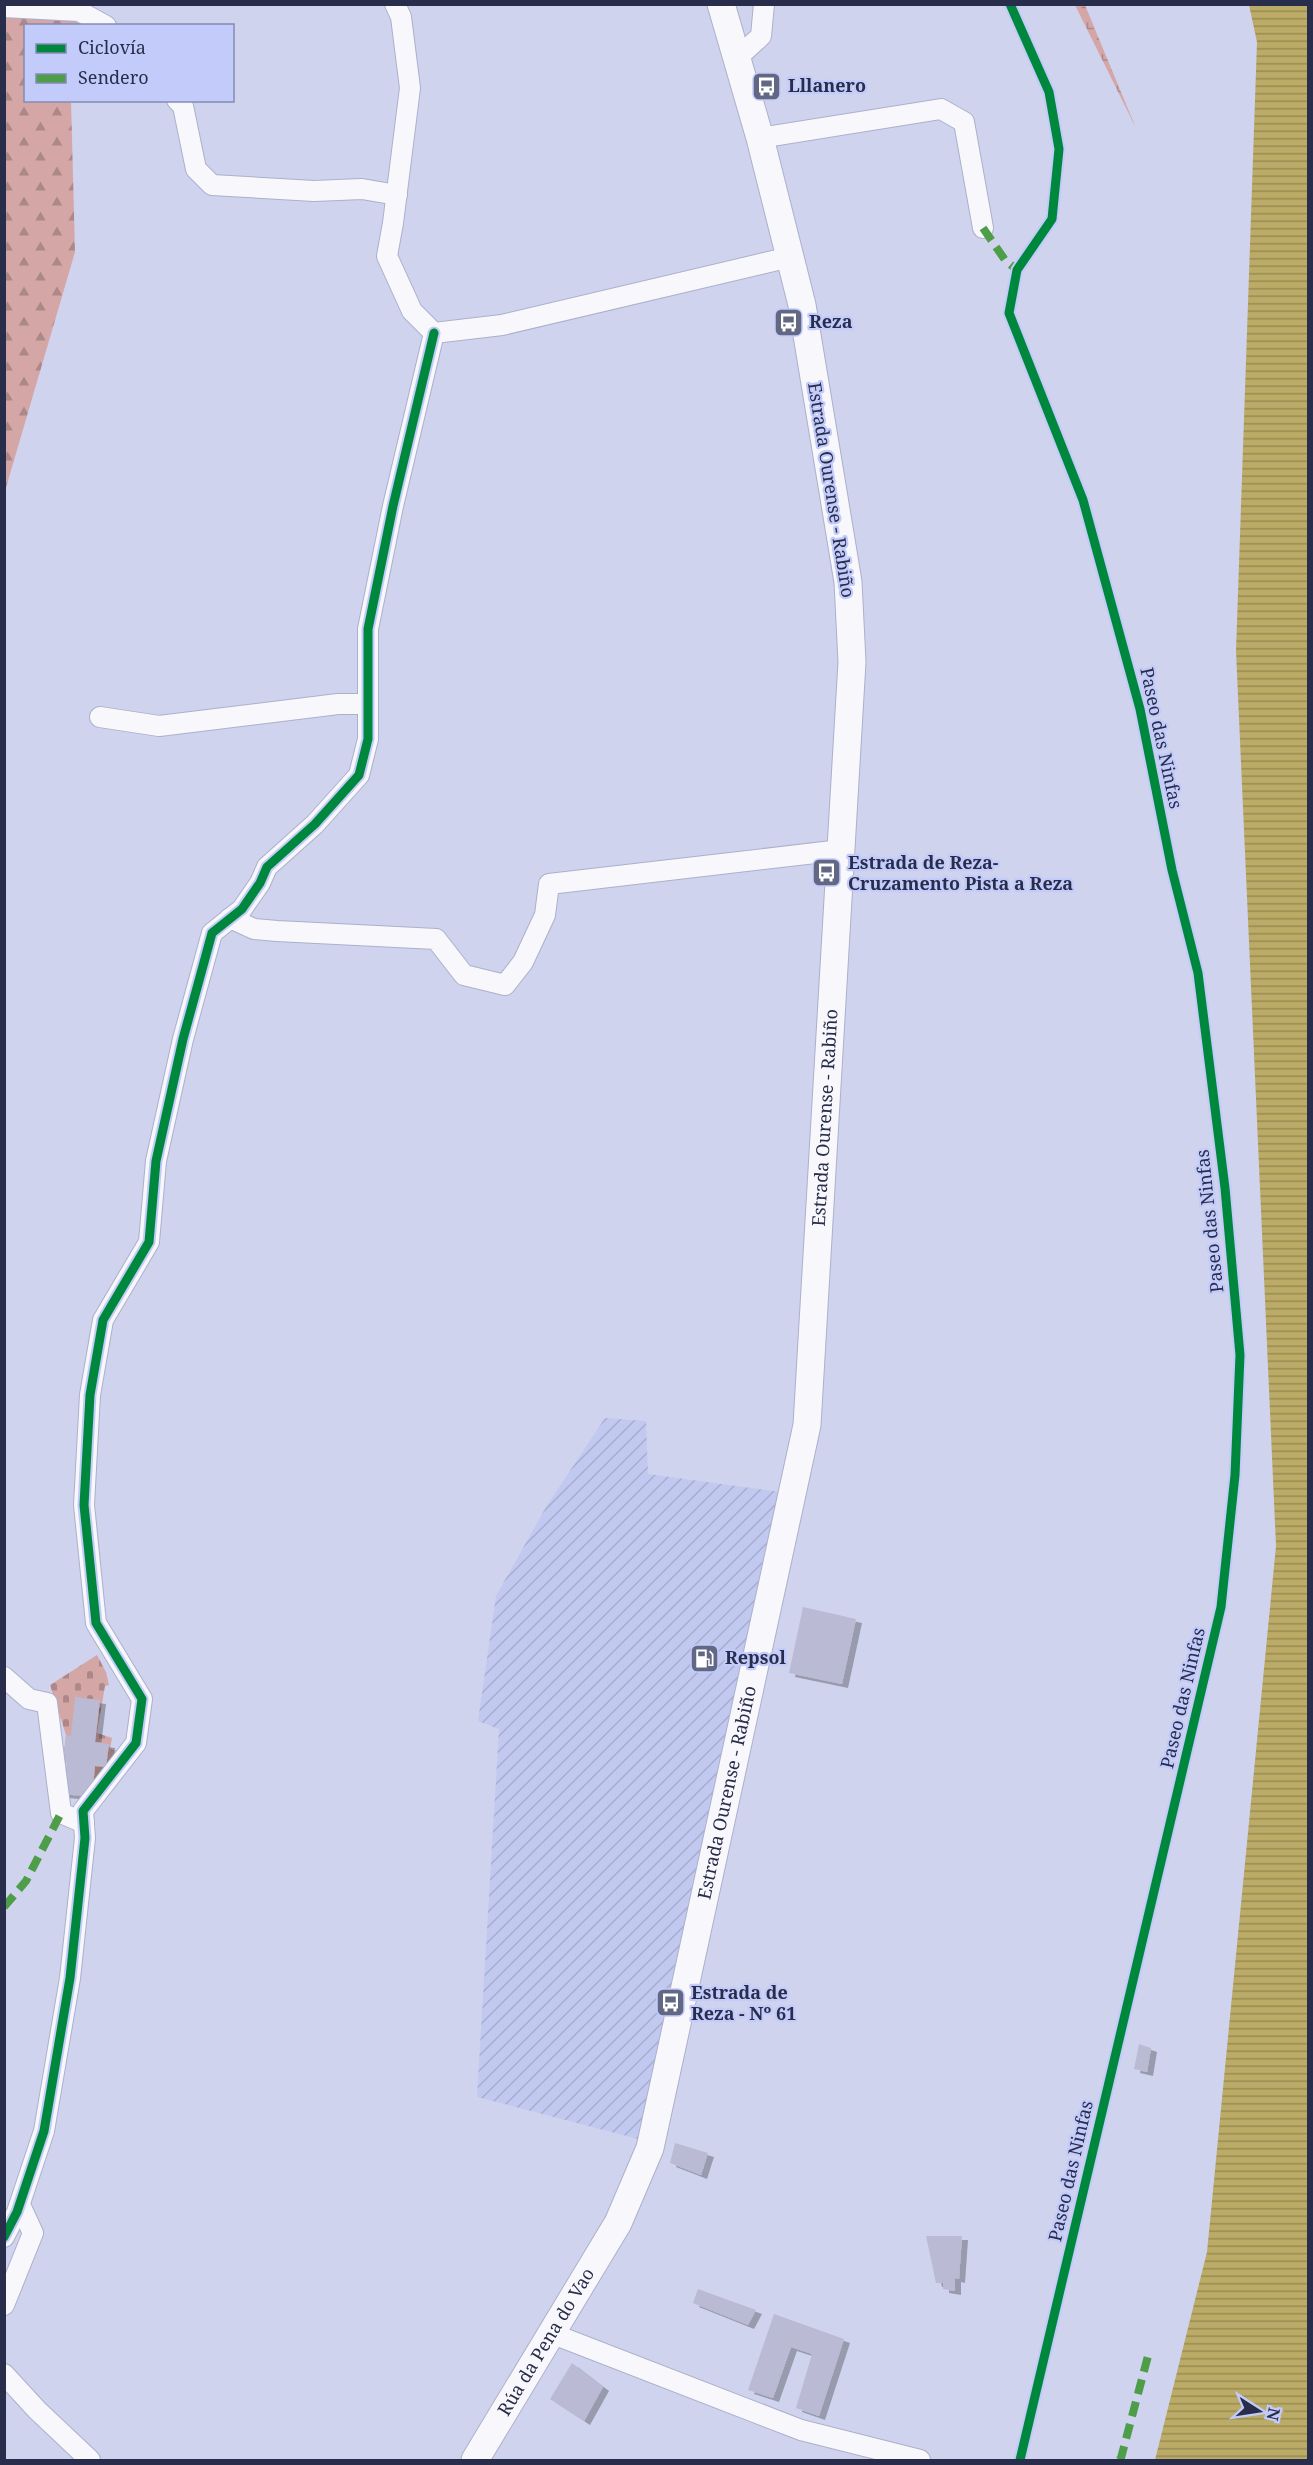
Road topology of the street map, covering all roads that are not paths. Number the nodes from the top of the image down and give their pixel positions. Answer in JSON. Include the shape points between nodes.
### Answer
{"nodes":[{"id":1,"x":395,"y":4,"type":"edge"},
{"id":2,"x":721,"y":4,"type":"edge"},
{"id":3,"x":764,"y":4,"type":"edge"},
{"id":4,"x":4,"y":7,"type":"edge"},
{"id":5,"x":102,"y":24,"type":"edge"},
{"id":6,"x":737,"y":58,"type":"junction"},
{"id":7,"x":179,"y":102,"type":"edge"},
{"id":8,"x":760,"y":138,"type":"junction"},
{"id":9,"x":397,"y":195,"type":"junction"},
{"id":10,"x":983,"y":228,"type":"dead end"},
{"id":11,"x":790,"y":257,"type":"junction"},
{"id":12,"x":434,"y":333,"type":"junction"},
{"id":13,"x":368,"y":704,"type":"junction"},
{"id":14,"x":100,"y":717,"type":"dead end"},
{"id":15,"x":841,"y":850,"type":"junction"},
{"id":16,"x":230,"y":918,"type":"junction"},
{"id":17,"x":4,"y":1677,"type":"edge"},
{"id":18,"x":84,"y":1823,"type":"junction"},
{"id":19,"x":20,"y":2205,"type":"junction"},
{"id":20,"x":618,"y":2223,"type":"joint"},
{"id":21,"x":4,"y":2236,"type":"edge"},
{"id":22,"x":4,"y":2306,"type":"edge"},
{"id":23,"x":553,"y":2334,"type":"junction"},
{"id":24,"x":4,"y":2373,"type":"edge"},
{"id":25,"x":90,"y":2460,"type":"edge"},
{"id":26,"x":475,"y":2460,"type":"edge"},
{"id":27,"x":920,"y":2460,"type":"edge"}],
"edges":[{"from":1,"to":9,"type":"street","via":[[401,17],[410,88]]},
{"from":2,"to":6,"type":"main road","name":"Estrada Ourense - Rabiño"},
{"from":3,"to":6,"type":"street","via":[[761,36]]},
{"from":4,"to":5,"type":"street","via":[[79,11]]},
{"from":6,"to":8,"type":"main road","name":"Estrada Ourense - Rabiño"},
{"from":7,"to":9,"type":"street","via":[[196,169],[212,185],[314,191],[362,189]]},
{"from":8,"to":10,"type":"street","via":[[941,109],[964,122]]},
{"from":8,"to":11,"type":"main road","name":"Estrada Ourense - Rabiño"},
{"from":9,"to":12,"type":"street","via":[[387,256],[412,311]]},
{"from":11,"to":12,"type":"street","via":[[502,325]]},
{"from":11,"to":15,"type":"main road","name":"Estrada Ourense - Rabiño","via":[[802,305],[848,582],[852,662]]},
{"from":12,"to":13,"type":"street","via":[[368,629]]},
{"from":13,"to":14,"type":"street","via":[[338,704],[159,726]]},
{"from":13,"to":16,"type":"street","via":[[368,740],[359,775],[315,824],[267,867],[242,909]]},
{"from":15,"to":16,"type":"street","via":[[549,884],[544,915],[523,962],[505,985],[464,975],[436,939],[277,931],[254,928]]},
{"from":15,"to":20,"type":"main road","name":"Estrada Ourense - Rabiño","via":[[807,1425],[650,2148]]},
{"from":16,"to":18,"type":"street","via":[[212,933],[183,1039],[156,1161],[149,1242],[103,1320],[90,1395],[84,1505],[96,1623],[142,1699],[136,1743],[83,1812]]},
{"from":17,"to":18,"type":"street","via":[[29,1699],[47,1703],[61,1813]]},
{"from":18,"to":19,"type":"street","via":[[70,1978],[44,2131]]},
{"from":19,"to":21,"type":"street"},
{"from":19,"to":22,"type":"street","via":[[33,2234]]},
{"from":20,"to":23,"type":"main road","name":"Rúa da Pena do Vao"},
{"from":23,"to":26,"type":"main road","name":"Rúa da Pena do Vao"},
{"from":23,"to":27,"type":"street","via":[[801,2430]]},
{"from":24,"to":25,"type":"street"}]}
